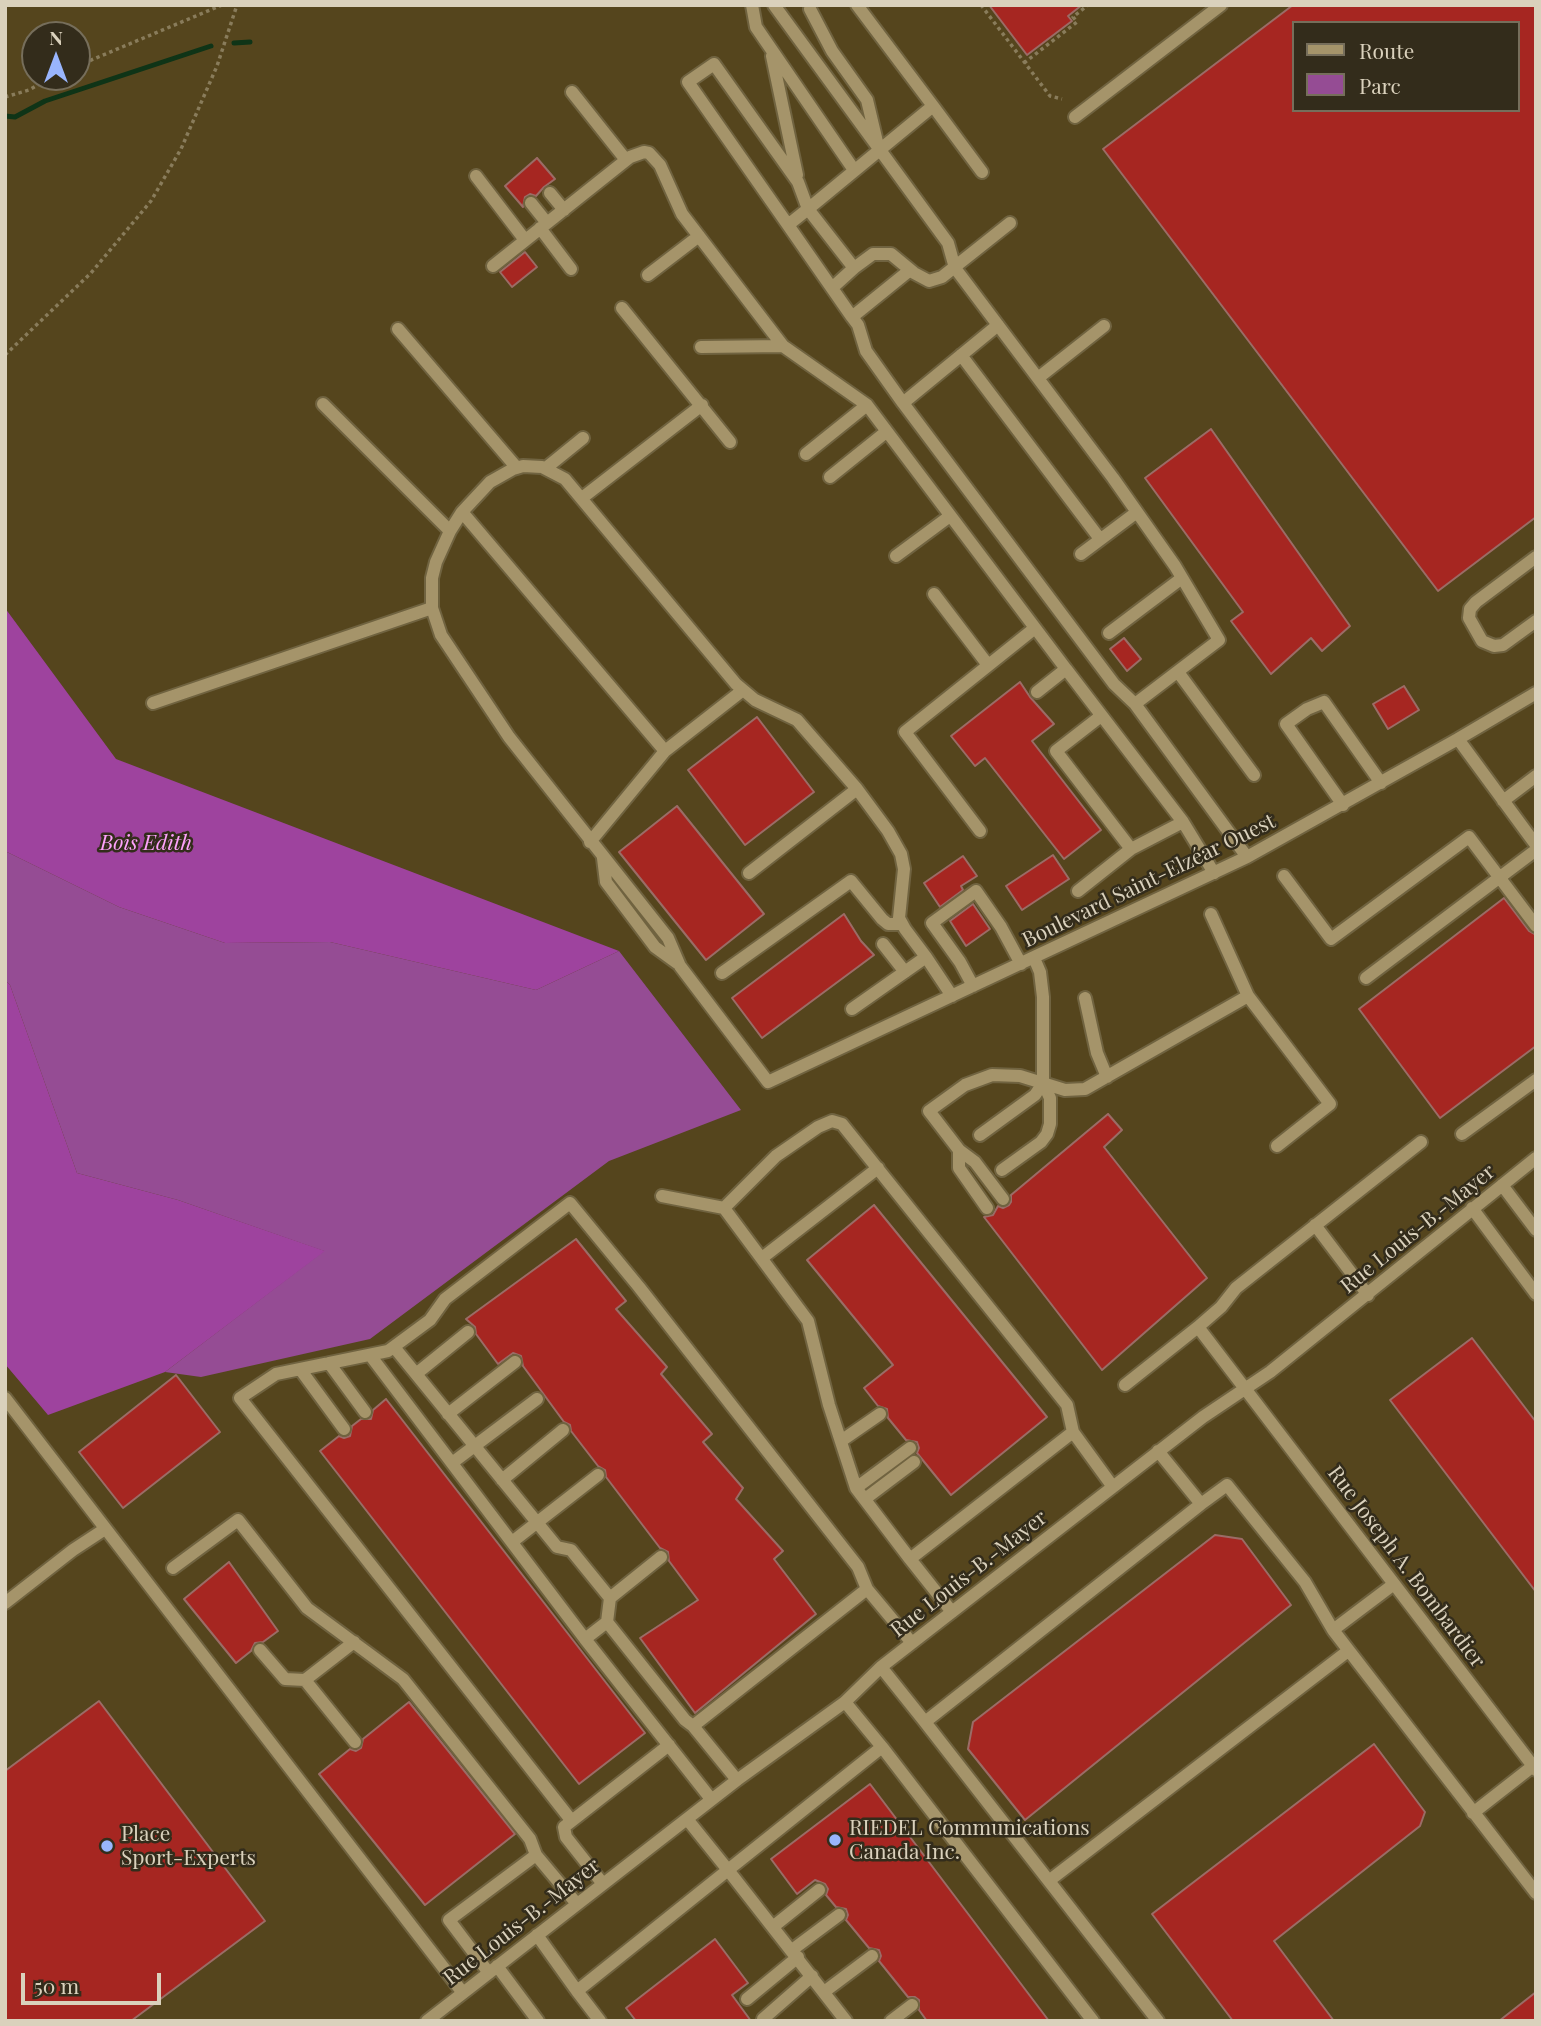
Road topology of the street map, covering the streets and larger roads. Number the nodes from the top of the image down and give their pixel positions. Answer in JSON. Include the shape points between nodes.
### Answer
{"nodes":[{"id":1,"x":752,"y":5,"type":"edge"},
{"id":2,"x":774,"y":5,"type":"edge"},
{"id":3,"x":857,"y":5,"type":"edge"},
{"id":4,"x":1222,"y":5,"type":"edge"},
{"id":5,"x":811,"y":7,"type":"edge"},
{"id":6,"x":771,"y":48,"type":"junction"},
{"id":7,"x":572,"y":92,"type":"dead end"},
{"id":8,"x":933,"y":106,"type":"junction"},
{"id":9,"x":1074,"y":117,"type":"dead end"},
{"id":10,"x":879,"y":149,"type":"junction"},
{"id":11,"x":626,"y":160,"type":"junction"},
{"id":12,"x":854,"y":170,"type":"junction"},
{"id":13,"x":982,"y":172,"type":"dead end"},
{"id":14,"x":476,"y":176,"type":"dead end"},
{"id":15,"x":798,"y":183,"type":"junction"},
{"id":16,"x":550,"y":193,"type":"dead end"},
{"id":17,"x":531,"y":203,"type":"dead end"},
{"id":18,"x":808,"y":209,"type":"junction"},
{"id":19,"x":564,"y":210,"type":"junction"},
{"id":20,"x":1010,"y":223,"type":"dead end"},
{"id":21,"x":788,"y":225,"type":"junction"},
{"id":22,"x":543,"y":226,"type":"junction"},
{"id":23,"x":699,"y":236,"type":"junction"},
{"id":24,"x":525,"y":240,"type":"junction"},
{"id":25,"x":493,"y":266,"type":"dead end"},
{"id":26,"x":855,"y":268,"type":"junction"},
{"id":27,"x":955,"y":268,"type":"junction"},
{"id":28,"x":571,"y":269,"type":"dead end"},
{"id":29,"x":910,"y":270,"type":"junction"},
{"id":30,"x":648,"y":275,"type":"dead end"},
{"id":31,"x":832,"y":288,"type":"junction"},
{"id":32,"x":622,"y":308,"type":"dead end"},
{"id":33,"x":852,"y":317,"type":"junction"},
{"id":34,"x":998,"y":325,"type":"junction"},
{"id":35,"x":1104,"y":326,"type":"dead end"},
{"id":36,"x":398,"y":328,"type":"dead end"},
{"id":37,"x":783,"y":346,"type":"junction"},
{"id":38,"x":701,"y":347,"type":"dead end"},
{"id":39,"x":961,"y":355,"type":"junction"},
{"id":40,"x":1038,"y":378,"type":"junction"},
{"id":41,"x":903,"y":403,"type":"junction"},
{"id":42,"x":323,"y":404,"type":"dead end"},
{"id":43,"x":702,"y":405,"type":"junction"},
{"id":44,"x":867,"y":405,"type":"junction"},
{"id":45,"x":886,"y":432,"type":"junction"},
{"id":46,"x":583,"y":438,"type":"dead end"},
{"id":47,"x":730,"y":442,"type":"dead end"},
{"id":48,"x":806,"y":454,"type":"dead end"},
{"id":49,"x":517,"y":468,"type":"junction"},
{"id":50,"x":546,"y":468,"type":"junction"},
{"id":51,"x":830,"y":477,"type":"dead end"},
{"id":52,"x":582,"y":498,"type":"junction"},
{"id":53,"x":462,"y":512,"type":"junction"},
{"id":54,"x":1137,"y":512,"type":"junction"},
{"id":55,"x":950,"y":516,"type":"junction"},
{"id":56,"x":450,"y":531,"type":"junction"},
{"id":57,"x":1100,"y":540,"type":"junction"},
{"id":58,"x":1081,"y":554,"type":"dead end"},
{"id":59,"x":896,"y":556,"type":"dead end"},
{"id":60,"x":1536,"y":557,"type":"edge"},
{"id":61,"x":1182,"y":578,"type":"junction"},
{"id":62,"x":934,"y":594,"type":"dead end"},
{"id":63,"x":432,"y":608,"type":"junction"},
{"id":64,"x":1536,"y":621,"type":"edge"},
{"id":65,"x":1035,"y":628,"type":"junction"},
{"id":66,"x":1109,"y":633,"type":"dead end"},
{"id":67,"x":988,"y":665,"type":"junction"},
{"id":68,"x":1066,"y":669,"type":"junction"},
{"id":69,"x":1178,"y":671,"type":"junction"},
{"id":70,"x":743,"y":690,"type":"junction"},
{"id":71,"x":1037,"y":692,"type":"dead end"},
{"id":72,"x":1536,"y":693,"type":"edge"},
{"id":73,"x":153,"y":703,"type":"dead end"},
{"id":74,"x":1135,"y":704,"type":"junction"},
{"id":75,"x":1101,"y":716,"type":"junction"},
{"id":76,"x":1458,"y":739,"type":"junction"},
{"id":77,"x":665,"y":751,"type":"junction"},
{"id":78,"x":1254,"y":775,"type":"dead end"},
{"id":79,"x":1536,"y":776,"type":"edge"},
{"id":80,"x":1381,"y":783,"type":"junction"},
{"id":81,"x":857,"y":789,"type":"junction"},
{"id":82,"x":1503,"y":801,"type":"junction"},
{"id":83,"x":1343,"y":804,"type":"junction"},
{"id":84,"x":1183,"y":822,"type":"junction"},
{"id":85,"x":980,"y":831,"type":"dead end"},
{"id":86,"x":590,"y":842,"type":"junction"},
{"id":87,"x":1536,"y":847,"type":"edge"},
{"id":88,"x":1131,"y":849,"type":"junction"},
{"id":89,"x":1247,"y":857,"type":"junction"},
{"id":90,"x":749,"y":873,"type":"dead end"},
{"id":91,"x":1214,"y":873,"type":"junction"},
{"id":92,"x":1284,"y":876,"type":"dead end"},
{"id":93,"x":1499,"y":877,"type":"junction"},
{"id":94,"x":1078,"y":891,"type":"dead end"},
{"id":95,"x":1211,"y":914,"type":"dead end"},
{"id":96,"x":901,"y":924,"type":"junction"},
{"id":97,"x":1536,"y":926,"type":"edge"},
{"id":98,"x":883,"y":944,"type":"dead end"},
{"id":99,"x":926,"y":957,"type":"junction"},
{"id":100,"x":1034,"y":958,"type":"junction"},
{"id":101,"x":1021,"y":964,"type":"junction"},
{"id":102,"x":905,"y":972,"type":"junction"},
{"id":103,"x":722,"y":973,"type":"dead end"},
{"id":104,"x":1366,"y":978,"type":"dead end"},
{"id":105,"x":974,"y":986,"type":"junction"},
{"id":106,"x":952,"y":996,"type":"junction"},
{"id":107,"x":1248,"y":996,"type":"junction"},
{"id":108,"x":1085,"y":998,"type":"dead end"},
{"id":109,"x":852,"y":1009,"type":"dead end"},
{"id":110,"x":1107,"y":1077,"type":"junction"},
{"id":111,"x":1536,"y":1080,"type":"edge"},
{"id":112,"x":1043,"y":1083,"type":"junction"},
{"id":113,"x":1462,"y":1134,"type":"dead end"},
{"id":114,"x":980,"y":1135,"type":"dead end"},
{"id":115,"x":1421,"y":1142,"type":"dead end"},
{"id":116,"x":1277,"y":1146,"type":"dead end"},
{"id":117,"x":959,"y":1150,"type":"junction"},
{"id":118,"x":1536,"y":1158,"type":"edge"},
{"id":119,"x":878,"y":1168,"type":"junction"},
{"id":120,"x":1002,"y":1170,"type":"dead end"},
{"id":121,"x":1502,"y":1185,"type":"junction"},
{"id":122,"x":662,"y":1196,"type":"dead end"},
{"id":123,"x":1003,"y":1199,"type":"dead end"},
{"id":124,"x":724,"y":1208,"type":"junction"},
{"id":125,"x":987,"y":1208,"type":"dead end"},
{"id":126,"x":1472,"y":1208,"type":"junction"},
{"id":127,"x":1315,"y":1225,"type":"junction"},
{"id":128,"x":1536,"y":1230,"type":"edge"},
{"id":129,"x":762,"y":1258,"type":"junction"},
{"id":130,"x":1536,"y":1294,"type":"edge"},
{"id":131,"x":1368,"y":1295,"type":"junction"},
{"id":132,"x":1198,"y":1327,"type":"junction"},
{"id":133,"x":468,"y":1332,"type":"dead end"},
{"id":134,"x":394,"y":1347,"type":"junction"},
{"id":135,"x":370,"y":1355,"type":"junction"},
{"id":136,"x":515,"y":1362,"type":"dead end"},
{"id":137,"x":329,"y":1363,"type":"junction"},
{"id":138,"x":300,"y":1369,"type":"junction"},
{"id":139,"x":416,"y":1374,"type":"junction"},
{"id":140,"x":1125,"y":1385,"type":"dead end"},
{"id":141,"x":1245,"y":1388,"type":"junction"},
{"id":142,"x":5,"y":1398,"type":"edge"},
{"id":143,"x":537,"y":1399,"type":"dead end"},
{"id":144,"x":365,"y":1412,"type":"dead end"},
{"id":145,"x":880,"y":1413,"type":"dead end"},
{"id":146,"x":448,"y":1414,"type":"junction"},
{"id":147,"x":344,"y":1429,"type":"dead end"},
{"id":148,"x":564,"y":1430,"type":"dead end"},
{"id":149,"x":1073,"y":1432,"type":"junction"},
{"id":150,"x":841,"y":1441,"type":"junction"},
{"id":151,"x":474,"y":1447,"type":"junction"},
{"id":152,"x":910,"y":1448,"type":"dead end"},
{"id":153,"x":1158,"y":1451,"type":"junction"},
{"id":154,"x":914,"y":1462,"type":"dead end"},
{"id":155,"x":452,"y":1463,"type":"junction"},
{"id":156,"x":598,"y":1475,"type":"dead end"},
{"id":157,"x":502,"y":1480,"type":"junction"},
{"id":158,"x":1114,"y":1487,"type":"junction"},
{"id":159,"x":856,"y":1488,"type":"junction"},
{"id":160,"x":865,"y":1499,"type":"junction"},
{"id":161,"x":1200,"y":1504,"type":"junction"},
{"id":162,"x":537,"y":1522,"type":"junction"},
{"id":163,"x":105,"y":1529,"type":"junction"},
{"id":164,"x":512,"y":1542,"type":"junction"},
{"id":165,"x":661,"y":1558,"type":"dead end"},
{"id":166,"x":910,"y":1559,"type":"junction"},
{"id":167,"x":173,"y":1568,"type":"dead end"},
{"id":168,"x":1394,"y":1584,"type":"junction"},
{"id":169,"x":867,"y":1589,"type":"junction"},
{"id":170,"x":610,"y":1598,"type":"junction"},
{"id":171,"x":5,"y":1603,"type":"edge"},
{"id":172,"x":952,"y":1612,"type":"junction"},
{"id":173,"x":607,"y":1622,"type":"junction"},
{"id":174,"x":1333,"y":1630,"type":"junction"},
{"id":175,"x":585,"y":1639,"type":"junction"},
{"id":176,"x":354,"y":1642,"type":"junction"},
{"id":177,"x":912,"y":1643,"type":"junction"},
{"id":178,"x":260,"y":1650,"type":"dead end"},
{"id":179,"x":1349,"y":1651,"type":"junction"},
{"id":180,"x":881,"y":1667,"type":"junction"},
{"id":181,"x":305,"y":1680,"type":"junction"},
{"id":182,"x":845,"y":1702,"type":"junction"},
{"id":183,"x":925,"y":1722,"type":"junction"},
{"id":184,"x":693,"y":1726,"type":"junction"},
{"id":185,"x":355,"y":1742,"type":"dead end"},
{"id":186,"x":669,"y":1745,"type":"junction"},
{"id":187,"x":883,"y":1747,"type":"junction"},
{"id":188,"x":1534,"y":1768,"type":"edge"},
{"id":189,"x":737,"y":1780,"type":"junction"},
{"id":190,"x":711,"y":1799,"type":"junction"},
{"id":191,"x":1473,"y":1812,"type":"junction"},
{"id":192,"x":687,"y":1819,"type":"junction"},
{"id":193,"x":571,"y":1820,"type":"junction"},
{"id":194,"x":536,"y":1855,"type":"junction"},
{"id":195,"x":728,"y":1870,"type":"junction"},
{"id":196,"x":1050,"y":1880,"type":"junction"},
{"id":197,"x":603,"y":1884,"type":"junction"},
{"id":198,"x":819,"y":1890,"type":"dead end"},
{"id":199,"x":1536,"y":1893,"type":"edge"},
{"id":200,"x":577,"y":1904,"type":"junction"},
{"id":201,"x":839,"y":1915,"type":"dead end"},
{"id":202,"x":774,"y":1926,"type":"junction"},
{"id":203,"x":537,"y":1935,"type":"junction"},
{"id":204,"x":795,"y":1954,"type":"junction"},
{"id":205,"x":872,"y":1955,"type":"dead end"},
{"id":206,"x":493,"y":1970,"type":"junction"},
{"id":207,"x":812,"y":1976,"type":"junction"},
{"id":208,"x":577,"y":1991,"type":"junction"},
{"id":209,"x":824,"y":1992,"type":"junction"},
{"id":210,"x":463,"y":1993,"type":"junction"},
{"id":211,"x":747,"y":1999,"type":"dead end"},
{"id":212,"x":912,"y":2005,"type":"dead end"},
{"id":213,"x":762,"y":2019,"type":"edge"},
{"id":214,"x":427,"y":2021,"type":"edge"},
{"id":215,"x":538,"y":2021,"type":"edge"},
{"id":216,"x":600,"y":2021,"type":"edge"},
{"id":217,"x":846,"y":2021,"type":"edge"},
{"id":218,"x":891,"y":2021,"type":"edge"},
{"id":219,"x":1093,"y":2021,"type":"edge"},
{"id":220,"x":1158,"y":2021,"type":"edge"}],
"edges":[{"from":1,"to":6,"type":"street","via":[[756,27]]},
{"from":2,"to":10,"type":"street"},
{"from":3,"to":8,"type":"street"},
{"from":4,"to":9,"type":"street"},
{"from":5,"to":10,"type":"street","via":[[832,51],[867,100]]},
{"from":6,"to":12,"type":"street"},
{"from":6,"to":15,"type":"street"},
{"from":7,"to":11,"type":"street"},
{"from":8,"to":10,"type":"street"},
{"from":8,"to":13,"type":"street"},
{"from":10,"to":12,"type":"street"},
{"from":10,"to":27,"type":"street","via":[[948,243]]},
{"from":11,"to":19,"type":"street"},
{"from":11,"to":23,"type":"street","via":[[644,152],[655,158],[682,214]]},
{"from":12,"to":18,"type":"street"},
{"from":14,"to":24,"type":"street"},
{"from":15,"to":18,"type":"street"},
{"from":15,"to":21,"type":"street","via":[[713,64],[688,82]]},
{"from":16,"to":19,"type":"street"},
{"from":17,"to":22,"type":"street"},
{"from":18,"to":21,"type":"street"},
{"from":18,"to":26,"type":"street"},
{"from":19,"to":22,"type":"street"},
{"from":20,"to":27,"type":"street"},
{"from":21,"to":31,"type":"street"},
{"from":22,"to":24,"type":"street"},
{"from":22,"to":28,"type":"street"},
{"from":23,"to":30,"type":"street"},
{"from":23,"to":37,"type":"street"},
{"from":24,"to":25,"type":"street"},
{"from":26,"to":29,"type":"street","via":[[882,252]]},
{"from":26,"to":31,"type":"street"},
{"from":27,"to":29,"type":"street","via":[[929,281]]},
{"from":27,"to":34,"type":"street"},
{"from":29,"to":33,"type":"street"},
{"from":31,"to":33,"type":"street"},
{"from":32,"to":43,"type":"street"},
{"from":33,"to":41,"type":"street","via":[[866,351]]},
{"from":34,"to":39,"type":"street"},
{"from":34,"to":40,"type":"street"},
{"from":35,"to":40,"type":"street"},
{"from":36,"to":49,"type":"street"},
{"from":37,"to":38,"type":"street"},
{"from":37,"to":44,"type":"street"},
{"from":39,"to":41,"type":"street"},
{"from":39,"to":57,"type":"street"},
{"from":40,"to":54,"type":"street"},
{"from":41,"to":74,"type":"street","via":[[1114,684]]},
{"from":42,"to":56,"type":"street"},
{"from":43,"to":47,"type":"street"},
{"from":43,"to":52,"type":"street"},
{"from":44,"to":45,"type":"street"},
{"from":44,"to":48,"type":"street"},
{"from":45,"to":51,"type":"street"},
{"from":45,"to":55,"type":"street"},
{"from":46,"to":50,"type":"street"},
{"from":49,"to":50,"type":"street"},
{"from":49,"to":53,"type":"street","via":[[490,482]]},
{"from":50,"to":52,"type":"street","via":[[565,479]]},
{"from":52,"to":70,"type":"street"},
{"from":53,"to":56,"type":"street"},
{"from":53,"to":77,"type":"street"},
{"from":54,"to":57,"type":"street"},
{"from":54,"to":61,"type":"street"},
{"from":55,"to":59,"type":"street"},
{"from":55,"to":65,"type":"street"},
{"from":56,"to":63,"type":"street","via":[[432,578]]},
{"from":57,"to":58,"type":"street"},
{"from":60,"to":64,"type":"street","via":[[1476,602],[1469,618],[1482,641],[1494,646],[1503,645]]},
{"from":61,"to":66,"type":"street"},
{"from":61,"to":69,"type":"street","via":[[1219,640]]},
{"from":62,"to":67,"type":"street"},
{"from":63,"to":73,"type":"street"},
{"from":63,"to":86,"type":"street","via":[[441,635],[468,678]]},
{"from":65,"to":67,"type":"street"},
{"from":65,"to":68,"type":"street"},
{"from":67,"to":85,"type":"street","via":[[905,732]]},
{"from":68,"to":71,"type":"street"},
{"from":68,"to":75,"type":"street"},
{"from":69,"to":74,"type":"street"},
{"from":69,"to":78,"type":"street"},
{"from":70,"to":77,"type":"street"},
{"from":70,"to":81,"type":"street","via":[[797,720]]},
{"from":72,"to":76,"type":"street","name":"Boulevard Saint-Elzéar Ouest"},
{"from":74,"to":89,"type":"street"},
{"from":75,"to":84,"type":"street"},
{"from":75,"to":88,"type":"street","via":[[1056,751]]},
{"from":76,"to":80,"type":"street","name":"Boulevard Saint-Elzéar Ouest"},
{"from":76,"to":82,"type":"street"},
{"from":77,"to":86,"type":"street"},
{"from":79,"to":82,"type":"street"},
{"from":80,"to":83,"type":"street","name":"Boulevard Saint-Elzéar Ouest"},
{"from":80,"to":83,"type":"street","via":[[1324,702],[1307,709],[1286,724]]},
{"from":81,"to":90,"type":"street"},
{"from":81,"to":96,"type":"street","via":[[901,854]]},
{"from":82,"to":87,"type":"street"},
{"from":83,"to":89,"type":"street","name":"Boulevard Saint-Elzéar Ouest"},
{"from":84,"to":88,"type":"street"},
{"from":84,"to":91,"type":"street"},
{"from":86,"to":106,"type":"street","name":"Boulevard Saint-Elzéar Ouest","via":[[668,939],[680,966],[768,1082]]},
{"from":87,"to":93,"type":"street"},
{"from":88,"to":94,"type":"street"},
{"from":89,"to":91,"type":"street","name":"Boulevard Saint-Elzéar Ouest"},
{"from":91,"to":100,"type":"street","name":"Boulevard Saint-Elzéar Ouest"},
{"from":92,"to":93,"type":"street","via":[[1331,939],[1469,837]]},
{"from":93,"to":97,"type":"street"},
{"from":93,"to":104,"type":"street"},
{"from":95,"to":107,"type":"street"},
{"from":96,"to":99,"type":"street"},
{"from":96,"to":103,"type":"street","via":[[888,924],[851,881]]},
{"from":98,"to":102,"type":"street"},
{"from":99,"to":102,"type":"street"},
{"from":99,"to":106,"type":"street"},
{"from":100,"to":101,"type":"street","name":"Boulevard Saint-Elzéar Ouest"},
{"from":100,"to":112,"type":"street","via":[[1044,997]]},
{"from":101,"to":105,"type":"street","name":"Boulevard Saint-Elzéar Ouest"},
{"from":101,"to":105,"type":"street","via":[[976,891],[932,923]]},
{"from":102,"to":109,"type":"street"},
{"from":105,"to":106,"type":"street","name":"Boulevard Saint-Elzéar Ouest"},
{"from":107,"to":110,"type":"street"},
{"from":107,"to":116,"type":"street","via":[[1330,1104]]},
{"from":108,"to":110,"type":"street"},
{"from":110,"to":112,"type":"street","via":[[1085,1089],[1065,1090]]},
{"from":111,"to":113,"type":"street"},
{"from":112,"to":114,"type":"street","via":[[1035,1095]]},
{"from":112,"to":117,"type":"street","via":[[1003,1074],[981,1077],[929,1111]]},
{"from":112,"to":120,"type":"street","via":[[1051,1098],[1047,1134]]},
{"from":115,"to":127,"type":"street"},
{"from":117,"to":123,"type":"street","via":[[975,1162]]},
{"from":117,"to":125,"type":"street","via":[[959,1168]]},
{"from":118,"to":121,"type":"street","name":"Rue Louis-B.-Mayer"},
{"from":119,"to":124,"type":"street","via":[[846,1128],[832,1121],[776,1156]]},
{"from":119,"to":129,"type":"street"},
{"from":119,"to":149,"type":"street","via":[[1067,1405]]},
{"from":121,"to":126,"type":"street","name":"Rue Louis-B.-Mayer"},
{"from":121,"to":128,"type":"street"},
{"from":122,"to":124,"type":"street"},
{"from":124,"to":129,"type":"street"},
{"from":126,"to":130,"type":"street"},
{"from":126,"to":131,"type":"street","name":"Rue Louis-B.-Mayer"},
{"from":127,"to":131,"type":"street"},
{"from":127,"to":132,"type":"street","via":[[1236,1288]]},
{"from":129,"to":150,"type":"street","via":[[808,1321]]},
{"from":131,"to":141,"type":"street","name":"Rue Louis-B.-Mayer"},
{"from":132,"to":140,"type":"street"},
{"from":132,"to":141,"type":"street","name":"Rue Joseph A. Bombardier"},
{"from":133,"to":139,"type":"street"},
{"from":134,"to":135,"type":"street"},
{"from":134,"to":139,"type":"street"},
{"from":134,"to":169,"type":"street","via":[[430,1320],[445,1300],[570,1203],[858,1567]]},
{"from":135,"to":137,"type":"street"},
{"from":135,"to":155,"type":"street"},
{"from":136,"to":146,"type":"street"},
{"from":137,"to":138,"type":"street"},
{"from":137,"to":144,"type":"street"},
{"from":138,"to":147,"type":"street"},
{"from":138,"to":193,"type":"street","via":[[276,1374],[240,1398]]},
{"from":139,"to":146,"type":"street"},
{"from":141,"to":153,"type":"street","name":"Rue Louis-B.-Mayer"},
{"from":141,"to":168,"type":"street","name":"Rue Joseph A. Bombardier"},
{"from":142,"to":163,"type":"street"},
{"from":143,"to":151,"type":"street"},
{"from":145,"to":150,"type":"street"},
{"from":146,"to":151,"type":"street"},
{"from":148,"to":157,"type":"street"},
{"from":149,"to":158,"type":"street"},
{"from":149,"to":166,"type":"street"},
{"from":150,"to":159,"type":"street"},
{"from":151,"to":155,"type":"street"},
{"from":151,"to":157,"type":"street"},
{"from":152,"to":159,"type":"street"},
{"from":153,"to":158,"type":"street","name":"Rue Louis-B.-Mayer"},
{"from":153,"to":161,"type":"street"},
{"from":154,"to":160,"type":"street"},
{"from":155,"to":164,"type":"street"},
{"from":156,"to":162,"type":"street"},
{"from":157,"to":162,"type":"street"},
{"from":158,"to":172,"type":"street","name":"Rue Louis-B.-Mayer"},
{"from":159,"to":160,"type":"street"},
{"from":160,"to":166,"type":"street"},
{"from":161,"to":174,"type":"street","via":[[1227,1485],[1305,1582]]},
{"from":161,"to":183,"type":"street"},
{"from":162,"to":164,"type":"street"},
{"from":162,"to":170,"type":"street","via":[[557,1548],[571,1550]]},
{"from":163,"to":171,"type":"street"},
{"from":163,"to":210,"type":"street"},
{"from":164,"to":175,"type":"street"},
{"from":165,"to":170,"type":"street"},
{"from":166,"to":172,"type":"street"},
{"from":167,"to":176,"type":"street","via":[[238,1520],[307,1608]]},
{"from":168,"to":174,"type":"street"},
{"from":168,"to":188,"type":"street","name":"Rue Joseph A. Bombardier"},
{"from":169,"to":177,"type":"street"},
{"from":169,"to":184,"type":"street"},
{"from":170,"to":173,"type":"street"},
{"from":172,"to":177,"type":"street","name":"Rue Louis-B.-Mayer"},
{"from":173,"to":175,"type":"street"},
{"from":173,"to":184,"type":"street"},
{"from":174,"to":179,"type":"street"},
{"from":175,"to":186,"type":"street"},
{"from":176,"to":181,"type":"street"},
{"from":176,"to":194,"type":"street","via":[[403,1679],[530,1839]]},
{"from":177,"to":180,"type":"street","name":"Rue Louis-B.-Mayer"},
{"from":178,"to":181,"type":"street","via":[[285,1679]]},
{"from":179,"to":191,"type":"street"},
{"from":179,"to":196,"type":"street"},
{"from":180,"to":182,"type":"street","name":"Rue Louis-B.-Mayer"},
{"from":180,"to":183,"type":"street"},
{"from":181,"to":185,"type":"street"},
{"from":182,"to":187,"type":"street"},
{"from":182,"to":189,"type":"street","name":"Rue Louis-B.-Mayer"},
{"from":183,"to":196,"type":"street"},
{"from":184,"to":189,"type":"street"},
{"from":186,"to":190,"type":"street"},
{"from":186,"to":193,"type":"street"},
{"from":187,"to":195,"type":"street"},
{"from":187,"to":219,"type":"street"},
{"from":188,"to":191,"type":"street"},
{"from":189,"to":190,"type":"street","name":"Rue Louis-B.-Mayer"},
{"from":190,"to":192,"type":"street","name":"Rue Louis-B.-Mayer"},
{"from":191,"to":199,"type":"street"},
{"from":192,"to":195,"type":"street"},
{"from":192,"to":197,"type":"street","name":"Rue Louis-B.-Mayer"},
{"from":193,"to":197,"type":"street","via":[[564,1828],[566,1836]]},
{"from":194,"to":200,"type":"street"},
{"from":194,"to":206,"type":"street","via":[[449,1920]]},
{"from":195,"to":202,"type":"street"},
{"from":195,"to":208,"type":"street"},
{"from":196,"to":220,"type":"street"},
{"from":197,"to":200,"type":"street","name":"Rue Louis-B.-Mayer"},
{"from":198,"to":202,"type":"street"},
{"from":200,"to":203,"type":"street","name":"Rue Louis-B.-Mayer"},
{"from":201,"to":204,"type":"street"},
{"from":202,"to":204,"type":"street"},
{"from":203,"to":206,"type":"street","name":"Rue Louis-B.-Mayer"},
{"from":203,"to":208,"type":"street"},
{"from":204,"to":207,"type":"street"},
{"from":204,"to":211,"type":"street"},
{"from":205,"to":209,"type":"street"},
{"from":206,"to":210,"type":"street","name":"Rue Louis-B.-Mayer"},
{"from":206,"to":215,"type":"street"},
{"from":207,"to":209,"type":"street"},
{"from":207,"to":213,"type":"street"},
{"from":208,"to":216,"type":"street"},
{"from":209,"to":217,"type":"street"},
{"from":210,"to":214,"type":"street","name":"Rue Louis-B.-Mayer"},
{"from":212,"to":218,"type":"street"}]}
